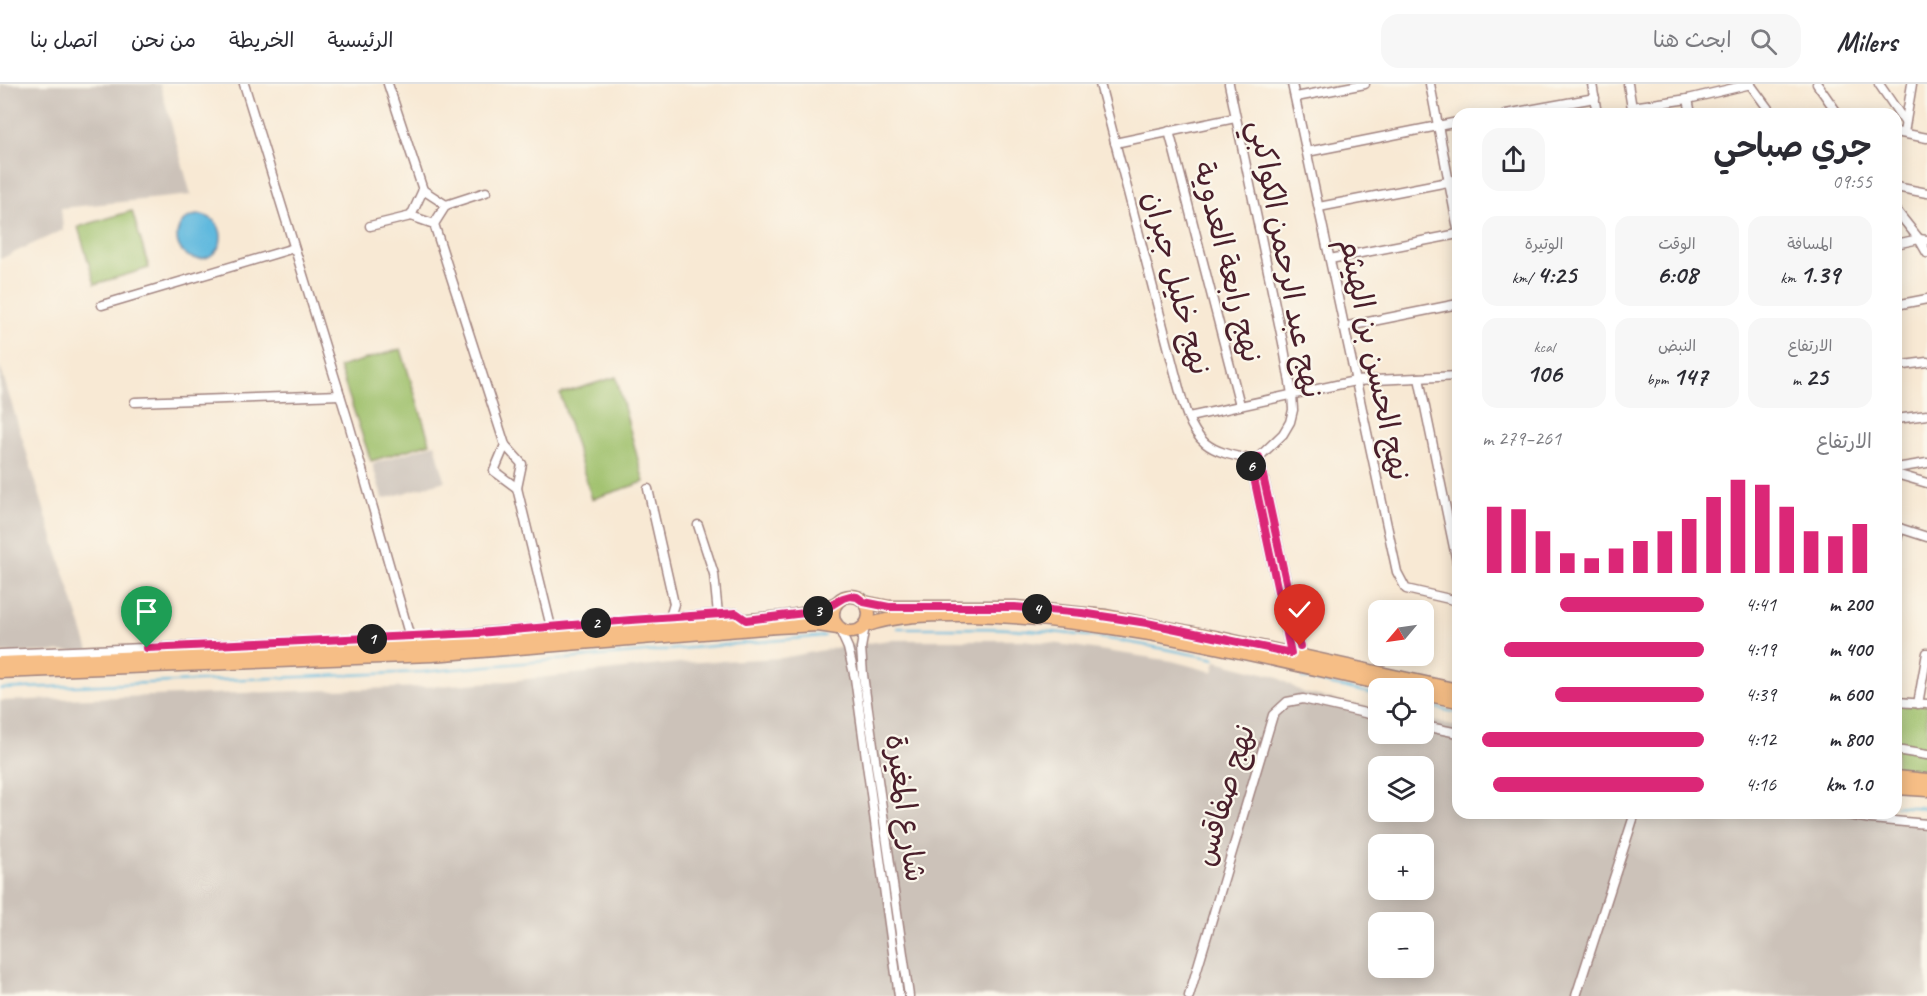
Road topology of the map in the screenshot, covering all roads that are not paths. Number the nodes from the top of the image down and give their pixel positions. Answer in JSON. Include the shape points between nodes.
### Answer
{"nodes":[{"id":1,"x":244,"y":84,"type":"edge"},
{"id":2,"x":388,"y":84,"type":"edge"},
{"id":3,"x":1100,"y":84,"type":"edge"},
{"id":4,"x":1229,"y":84,"type":"edge"},
{"id":5,"x":1292,"y":84,"type":"edge"},
{"id":6,"x":1365,"y":84,"type":"edge"},
{"id":7,"x":1430,"y":84,"type":"edge"},
{"id":8,"x":1592,"y":84,"type":"edge"},
{"id":9,"x":1628,"y":84,"type":"edge"},
{"id":10,"x":1751,"y":84,"type":"edge"},
{"id":11,"x":1817,"y":84,"type":"edge"},
{"id":12,"x":1880,"y":84,"type":"edge"},
{"id":13,"x":1912,"y":84,"type":"edge"},
{"id":14,"x":1296,"y":97,"type":"junction"},
{"id":15,"x":1595,"y":98,"type":"junction"},
{"id":16,"x":1688,"y":99,"type":"junction"},
{"id":17,"x":1539,"y":108,"type":"edge"},
{"id":18,"x":1596,"y":108,"type":"edge"},
{"id":19,"x":1632,"y":108,"type":"edge"},
{"id":20,"x":1646,"y":108,"type":"edge"},
{"id":21,"x":1690,"y":108,"type":"edge"},
{"id":22,"x":1768,"y":108,"type":"edge"},
{"id":23,"x":1834,"y":108,"type":"edge"},
{"id":24,"x":1896,"y":108,"type":"edge"},
{"id":25,"x":1902,"y":117,"type":"edge"},
{"id":26,"x":1235,"y":118,"type":"junction"},
{"id":27,"x":1905,"y":122,"type":"junction"},
{"id":28,"x":1452,"y":123,"type":"edge"},
{"id":29,"x":1438,"y":126,"type":"junction"},
{"id":30,"x":1902,"y":129,"type":"edge"},
{"id":31,"x":1170,"y":131,"type":"junction"},
{"id":32,"x":1902,"y":133,"type":"edge"},
{"id":33,"x":1927,"y":138,"type":"edge"},
{"id":34,"x":1115,"y":143,"type":"junction"},
{"id":35,"x":1307,"y":152,"type":"junction"},
{"id":36,"x":1452,"y":176,"type":"edge"},
{"id":37,"x":1452,"y":180,"type":"edge"},
{"id":38,"x":1902,"y":188,"type":"edge"},
{"id":39,"x":423,"y":190,"type":"junction"},
{"id":40,"x":486,"y":192,"type":"dead end"},
{"id":41,"x":1927,"y":193,"type":"edge"},
{"id":42,"x":446,"y":205,"type":"junction"},
{"id":43,"x":1319,"y":207,"type":"junction"},
{"id":44,"x":411,"y":216,"type":"junction"},
{"id":45,"x":1902,"y":216,"type":"edge"},
{"id":46,"x":434,"y":224,"type":"junction"},
{"id":47,"x":370,"y":226,"type":"dead end"},
{"id":48,"x":1452,"y":233,"type":"edge"},
{"id":49,"x":1923,"y":239,"type":"edge"},
{"id":50,"x":1902,"y":243,"type":"edge"},
{"id":51,"x":294,"y":248,"type":"junction"},
{"id":52,"x":1927,"y":253,"type":"edge"},
{"id":53,"x":1329,"y":259,"type":"junction"},
{"id":54,"x":1927,"y":299,"type":"edge"},
{"id":55,"x":1902,"y":303,"type":"edge"},
{"id":56,"x":102,"y":305,"type":"dead end"},
{"id":57,"x":1452,"y":305,"type":"edge"},
{"id":58,"x":1343,"y":327,"type":"junction"},
{"id":59,"x":1927,"y":362,"type":"edge"},
{"id":60,"x":1902,"y":365,"type":"edge"},
{"id":61,"x":1452,"y":376,"type":"edge"},
{"id":62,"x":1419,"y":378,"type":"junction"},
{"id":63,"x":1355,"y":381,"type":"junction"},
{"id":64,"x":1293,"y":394,"type":"junction"},
{"id":65,"x":340,"y":395,"type":"junction"},
{"id":66,"x":135,"y":402,"type":"dead end"},
{"id":67,"x":1240,"y":405,"type":"junction"},
{"id":68,"x":1927,"y":415,"type":"edge"},
{"id":69,"x":1189,"y":417,"type":"junction"},
{"id":70,"x":1902,"y":418,"type":"edge"},
{"id":71,"x":505,"y":445,"type":"junction"},
{"id":72,"x":1254,"y":458,"type":"junction"},
{"id":73,"x":1927,"y":463,"type":"edge"},
{"id":74,"x":1902,"y":467,"type":"edge"},
{"id":75,"x":1902,"y":476,"type":"edge"},
{"id":76,"x":1927,"y":483,"type":"edge"},
{"id":77,"x":517,"y":488,"type":"junction"},
{"id":78,"x":648,"y":489,"type":"dead end"},
{"id":79,"x":698,"y":525,"type":"dead end"},
{"id":80,"x":1902,"y":529,"type":"edge"},
{"id":81,"x":1927,"y":537,"type":"edge"},
{"id":82,"x":1452,"y":538,"type":"edge"},
{"id":83,"x":1452,"y":600,"type":"edge"},
{"id":84,"x":864,"y":602,"type":"junction"},
{"id":85,"x":837,"y":603,"type":"junction"},
{"id":86,"x":718,"y":614,"type":"junction"},
{"id":87,"x":670,"y":617,"type":"junction"},
{"id":88,"x":746,"y":620,"type":"junction"},
{"id":89,"x":865,"y":626,"type":"junction"},
{"id":90,"x":551,"y":627,"type":"junction"},
{"id":91,"x":839,"y":628,"type":"junction"},
{"id":92,"x":411,"y":641,"type":"junction"},
{"id":93,"x":1927,"y":653,"type":"edge"},
{"id":94,"x":0,"y":654,"type":"edge"},
{"id":95,"x":1297,"y":654,"type":"junction"},
{"id":96,"x":0,"y":663,"type":"edge"},
{"id":97,"x":0,"y":672,"type":"edge"},
{"id":98,"x":1368,"y":681,"type":"edge"},
{"id":99,"x":1452,"y":689,"type":"edge"},
{"id":100,"x":1434,"y":696,"type":"edge"},
{"id":101,"x":1452,"y":700,"type":"edge"},
{"id":102,"x":1902,"y":702,"type":"edge"},
{"id":103,"x":1923,"y":704,"type":"edge"},
{"id":104,"x":1368,"y":714,"type":"edge"},
{"id":105,"x":1434,"y":728,"type":"edge"},
{"id":106,"x":1452,"y":732,"type":"edge"},
{"id":107,"x":1902,"y":751,"type":"edge"},
{"id":108,"x":1927,"y":754,"type":"edge"},
{"id":109,"x":1902,"y":778,"type":"edge"},
{"id":110,"x":1927,"y":780,"type":"edge"},
{"id":111,"x":1902,"y":788,"type":"edge"},
{"id":112,"x":1927,"y":790,"type":"edge"},
{"id":113,"x":1633,"y":819,"type":"edge"},
{"id":114,"x":1871,"y":819,"type":"edge"},
{"id":115,"x":1927,"y":824,"type":"edge"},
{"id":116,"x":899,"y":996,"type":"edge"},
{"id":117,"x":909,"y":996,"type":"edge"},
{"id":118,"x":1189,"y":996,"type":"edge"},
{"id":119,"x":1576,"y":996,"type":"edge"}],
"edges":[{"from":1,"to":51,"type":"street"},
{"from":2,"to":39,"type":"street"},
{"from":3,"to":34,"type":"street","name":"نهج خليل جبران"},
{"from":4,"to":26,"type":"street","name":"نهج عبد الرحمن الكواكبي"},
{"from":5,"to":14,"type":"street","name":"نهج الحسن بن الهيثم"},
{"from":6,"to":14,"type":"street"},
{"from":7,"to":29,"type":"street"},
{"from":8,"to":15,"type":"street"},
{"from":9,"to":19,"type":"street"},
{"from":10,"to":16,"type":"street"},
{"from":10,"to":22,"type":"street"},
{"from":11,"to":23,"type":"street"},
{"from":12,"to":24,"type":"street"},
{"from":13,"to":27,"type":"street"},
{"from":14,"to":35,"type":"street","name":"نهج الحسن بن الهيثم"},
{"from":15,"to":17,"type":"street"},
{"from":15,"to":18,"type":"street"},
{"from":16,"to":20,"type":"street"},
{"from":16,"to":21,"type":"street"},
{"from":25,"to":27,"type":"street"},
{"from":26,"to":31,"type":"street"},
{"from":26,"to":64,"type":"street","name":"نهج عبد الرحمن الكواكبي"},
{"from":27,"to":30,"type":"street"},
{"from":28,"to":29,"type":"street"},
{"from":29,"to":35,"type":"street"},
{"from":29,"to":36,"type":"street"},
{"from":31,"to":34,"type":"street"},
{"from":31,"to":67,"type":"street","name":"نهج رابعة العدوية"},
{"from":32,"to":33,"type":"street"},
{"from":34,"to":69,"type":"street","name":"نهج خليل جبران"},
{"from":35,"to":43,"type":"street","name":"نهج الحسن بن الهيثم"},
{"from":37,"to":43,"type":"street"},
{"from":38,"to":41,"type":"street"},
{"from":39,"to":42,"type":"street"},
{"from":39,"to":44,"type":"street"},
{"from":40,"to":42,"type":"street"},
{"from":42,"to":46,"type":"street"},
{"from":43,"to":53,"type":"street","name":"نهج الحسن بن الهيثم"},
{"from":44,"to":46,"type":"street"},
{"from":44,"to":47,"type":"street"},
{"from":45,"to":49,"type":"street"},
{"from":46,"to":71,"type":"street"},
{"from":48,"to":53,"type":"street"},
{"from":49,"to":50,"type":"street"},
{"from":49,"to":52,"type":"street"},
{"from":51,"to":56,"type":"street"},
{"from":51,"to":65,"type":"street"},
{"from":53,"to":58,"type":"street","name":"نهج الحسن بن الهيثم"},
{"from":54,"to":55,"type":"street"},
{"from":57,"to":58,"type":"street"},
{"from":58,"to":63,"type":"street","name":"نهج الحسن بن الهيثم"},
{"from":59,"to":60,"type":"street"},
{"from":61,"to":62,"type":"street"},
{"from":62,"to":63,"type":"street"},
{"from":62,"to":82,"type":"street"},
{"from":63,"to":64,"type":"street"},
{"from":63,"to":83,"type":"street","name":"نهج الحسن بن الهيثم","via":[[1397,572],[1406,589]]},
{"from":64,"to":67,"type":"street"},
{"from":64,"to":72,"type":"street","name":"نهج عبد الرحمن الكواكبي","via":[[1293,410],[1283,434]]},
{"from":65,"to":66,"type":"street"},
{"from":65,"to":92,"type":"street"},
{"from":67,"to":69,"type":"street"},
{"from":68,"to":70,"type":"street"},
{"from":69,"to":72,"type":"street","name":"نهج خليل جبران","via":[[1205,443],[1217,450]]},
{"from":71,"to":77,"type":"street","via":[[522,464]]},
{"from":71,"to":77,"type":"street","via":[[494,471]]},
{"from":72,"to":95,"type":"street"},
{"from":73,"to":74,"type":"street"},
{"from":75,"to":76,"type":"street"},
{"from":77,"to":90,"type":"street"},
{"from":78,"to":87,"type":"street","via":[[674,604]]},
{"from":79,"to":86,"type":"street","via":[[714,574]]},
{"from":80,"to":81,"type":"street"},
{"from":84,"to":85,"type":"main road","via":[[850,596]]},
{"from":84,"to":89,"type":"main road","via":[[869,614]]},
{"from":84,"to":95,"type":"main road","via":[[889,607],[1015,607],[1082,613]]},
{"from":85,"to":88,"type":"main road","via":[[799,615]]},
{"from":85,"to":91,"type":"main road","via":[[832,616]]},
{"from":86,"to":87,"type":"street"},
{"from":86,"to":88,"type":"street","via":[[736,613]]},
{"from":87,"to":90,"type":"street"},
{"from":88,"to":92,"type":"main road","via":[[459,644]]},
{"from":89,"to":91,"type":"main road","via":[[852,633]]},
{"from":89,"to":98,"type":"main road","via":[[892,618],[929,616],[1050,620],[1185,641]]},
{"from":89,"to":117,"type":"street","name":"شارع المغيرة","via":[[861,665]]},
{"from":90,"to":92,"type":"street"},
{"from":91,"to":97,"type":"main road","via":[[777,627],[432,655]]},
{"from":91,"to":116,"type":"street","name":"شارع المغيرة","via":[[855,678]]},
{"from":92,"to":94,"type":"street"},
{"from":92,"to":96,"type":"main road","via":[[308,650]]},
{"from":93,"to":103,"type":"street"},
{"from":95,"to":99,"type":"main road"},
{"from":100,"to":101,"type":"main road"},
{"from":102,"to":103,"type":"street"},
{"from":104,"to":118,"type":"street","name":"نهج صفاقس","via":[[1303,699],[1287,702],[1273,715]]},
{"from":105,"to":106,"type":"street"},
{"from":107,"to":108,"type":"street"},
{"from":109,"to":110,"type":"main road"},
{"from":111,"to":112,"type":"main road"},
{"from":113,"to":119,"type":"street"},
{"from":114,"to":115,"type":"street"}]}
